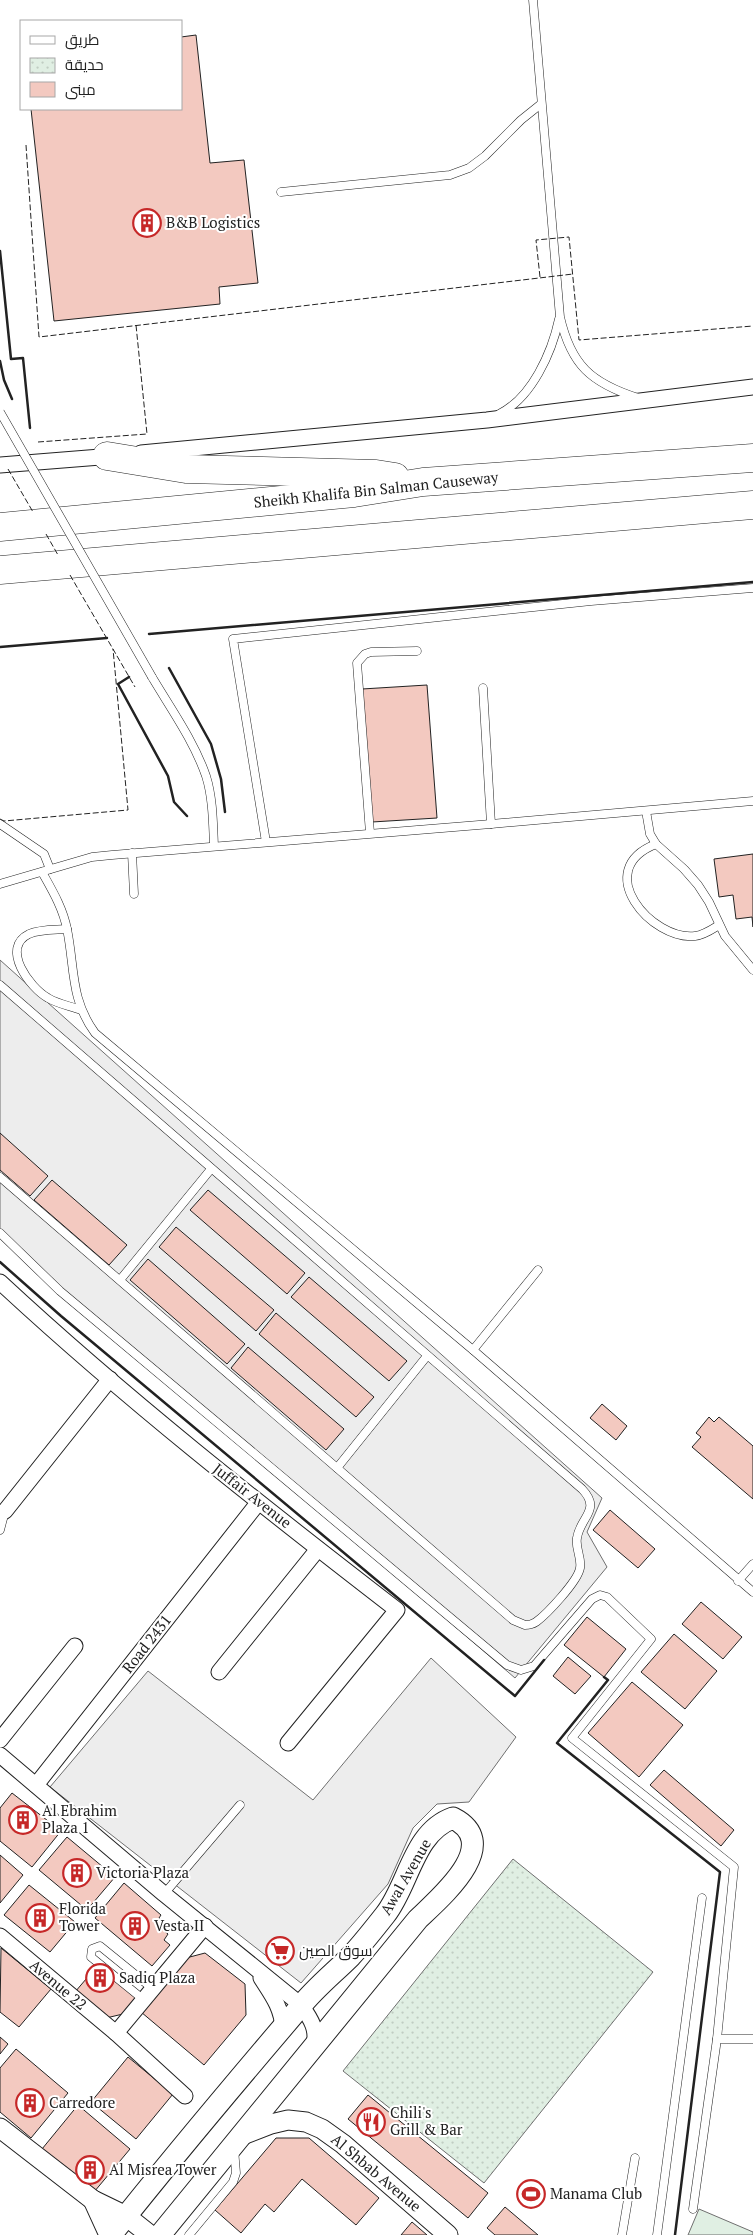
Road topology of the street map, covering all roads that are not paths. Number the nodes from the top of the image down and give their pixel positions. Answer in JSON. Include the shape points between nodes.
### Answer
{"nodes":[{"id":1,"x":533,"y":0,"type":"edge"},
{"id":2,"x":541,"y":104,"type":"junction"},
{"id":3,"x":281,"y":192,"type":"dead end"},
{"id":4,"x":560,"y":317,"type":"junction"},
{"id":5,"x":753,"y":387,"type":"edge"},
{"id":6,"x":647,"y":400,"type":"junction"},
{"id":7,"x":0,"y":412,"type":"edge"},
{"id":8,"x":487,"y":420,"type":"junction"},
{"id":9,"x":107,"y":456,"type":"junction"},
{"id":10,"x":753,"y":458,"type":"edge"},
{"id":11,"x":0,"y":465,"type":"edge"},
{"id":12,"x":424,"y":482,"type":"junction"},
{"id":13,"x":753,"y":505,"type":"edge"},
{"id":14,"x":0,"y":527,"type":"edge"},
{"id":15,"x":0,"y":570,"type":"edge"},
{"id":16,"x":753,"y":588,"type":"edge"},
{"id":17,"x":417,"y":651,"type":"dead end"},
{"id":18,"x":483,"y":688,"type":"dead end"},
{"id":19,"x":753,"y":801,"type":"edge"},
{"id":20,"x":646,"y":811,"type":"junction"},
{"id":21,"x":0,"y":824,"type":"edge"},
{"id":22,"x":491,"y":824,"type":"junction"},
{"id":23,"x":370,"y":834,"type":"junction"},
{"id":24,"x":266,"y":842,"type":"junction"},
{"id":25,"x":656,"y":844,"type":"junction"},
{"id":26,"x":214,"y":846,"type":"junction"},
{"id":27,"x":132,"y":853,"type":"junction"},
{"id":28,"x":46,"y":871,"type":"junction"},
{"id":29,"x":0,"y":884,"type":"edge"},
{"id":30,"x":134,"y":894,"type":"dead end"},
{"id":31,"x":719,"y":925,"type":"junction"},
{"id":32,"x":68,"y":929,"type":"junction"},
{"id":33,"x":753,"y":970,"type":"edge"},
{"id":34,"x":0,"y":985,"type":"edge"},
{"id":35,"x":81,"y":1010,"type":"junction"},
{"id":36,"x":211,"y":1169,"type":"junction"},
{"id":37,"x":0,"y":1177,"type":"edge"},
{"id":38,"x":0,"y":1233,"type":"edge"},
{"id":39,"x":538,"y":1270,"type":"dead end"},
{"id":40,"x":120,"y":1280,"type":"junction"},
{"id":41,"x":0,"y":1282,"type":"edge"},
{"id":42,"x":472,"y":1350,"type":"junction"},
{"id":43,"x":428,"y":1356,"type":"junction"},
{"id":44,"x":110,"y":1379,"type":"junction"},
{"id":45,"x":337,"y":1468,"type":"junction"},
{"id":46,"x":258,"y":1503,"type":"junction"},
{"id":47,"x":2,"y":1512,"type":"edge"},
{"id":48,"x":0,"y":1530,"type":"edge"},
{"id":49,"x":318,"y":1549,"type":"junction"},
{"id":50,"x":753,"y":1564,"type":"edge"},
{"id":51,"x":738,"y":1581,"type":"junction"},
{"id":52,"x":753,"y":1592,"type":"edge"},
{"id":53,"x":75,"y":1646,"type":"dead end"},
{"id":54,"x":219,"y":1672,"type":"dead end"},
{"id":55,"x":0,"y":1740,"type":"edge"},
{"id":56,"x":288,"y":1743,"type":"dead end"},
{"id":57,"x":0,"y":1755,"type":"edge"},
{"id":58,"x":36,"y":1785,"type":"junction"},
{"id":59,"x":240,"y":1805,"type":"dead end"},
{"id":60,"x":164,"y":1894,"type":"junction"},
{"id":61,"x":702,"y":1898,"type":"dead end"},
{"id":62,"x":205,"y":1926,"type":"junction"},
{"id":63,"x":0,"y":1936,"type":"edge"},
{"id":64,"x":255,"y":1968,"type":"junction"},
{"id":65,"x":148,"y":1994,"type":"junction"},
{"id":66,"x":301,"y":2005,"type":"junction"},
{"id":67,"x":283,"y":2029,"type":"junction"},
{"id":68,"x":116,"y":2033,"type":"junction"},
{"id":69,"x":717,"y":2039,"type":"junction"},
{"id":70,"x":753,"y":2039,"type":"edge"},
{"id":71,"x":313,"y":2050,"type":"junction"},
{"id":72,"x":185,"y":2096,"type":"dead end"},
{"id":73,"x":0,"y":2128,"type":"edge"},
{"id":74,"x":237,"y":2140,"type":"junction"},
{"id":75,"x":635,"y":2158,"type":"dead end"},
{"id":76,"x":93,"y":2200,"type":"junction"},
{"id":77,"x":693,"y":2209,"type":"dead end"},
{"id":78,"x":126,"y":2216,"type":"junction"},
{"id":79,"x":185,"y":2226,"type":"edge"},
{"id":80,"x":110,"y":2235,"type":"edge"},
{"id":81,"x":150,"y":2235,"type":"edge"},
{"id":82,"x":160,"y":2235,"type":"edge"},
{"id":83,"x":448,"y":2235,"type":"edge"},
{"id":84,"x":622,"y":2235,"type":"edge"},
{"id":85,"x":657,"y":2235,"type":"edge"}],
"edges":[{"from":1,"to":2,"type":"lane"},
{"from":2,"to":3,"type":"lane","via":[[486,156],[469,168],[450,175]]},
{"from":2,"to":4,"type":"lane"},
{"from":4,"to":6,"type":"lane","via":[[566,341],[577,362],[614,390]]},
{"from":4,"to":8,"type":"lane","via":[[555,340],[538,375],[506,411]]},
{"from":5,"to":6,"type":"street"},
{"from":6,"to":8,"type":"street"},
{"from":7,"to":26,"type":"lane","bridge":true,"via":[[182,727],[206,777]]},
{"from":8,"to":9,"type":"street"},
{"from":9,"to":11,"type":"street"},
{"from":9,"to":12,"type":"highway","via":[[186,469],[376,474]]},
{"from":10,"to":12,"type":"highway","name":"Sheikh Khalifa Bin Salman Causeway"},
{"from":12,"to":14,"type":"highway","name":"Sheikh Khalifa Bin Salman Causeway","via":[[354,493]]},
{"from":13,"to":15,"type":"highway"},
{"from":16,"to":24,"type":"lane","via":[[591,601],[233,639]]},
{"from":17,"to":23,"type":"lane","via":[[371,652],[357,663]]},
{"from":18,"to":22,"type":"lane"},
{"from":19,"to":20,"type":"lane"},
{"from":20,"to":22,"type":"lane"},
{"from":20,"to":25,"type":"lane","via":[[650,834]]},
{"from":21,"to":28,"type":"lane","via":[[44,854]]},
{"from":22,"to":23,"type":"lane"},
{"from":23,"to":24,"type":"lane"},
{"from":24,"to":26,"type":"lane"},
{"from":25,"to":31,"type":"lane","via":[[698,884]]},
{"from":25,"to":31,"type":"lane","via":[[643,849],[634,858],[626,883],[630,896],[654,922],[682,936],[708,933]]},
{"from":26,"to":27,"type":"lane"},
{"from":27,"to":28,"type":"lane","via":[[92,857]]},
{"from":27,"to":30,"type":"lane"},
{"from":28,"to":29,"type":"lane"},
{"from":28,"to":32,"type":"lane"},
{"from":31,"to":33,"type":"lane"},
{"from":32,"to":35,"type":"lane","via":[[75,989]]},
{"from":32,"to":35,"type":"lane","via":[[29,934],[16,950],[22,972],[37,991],[58,1003]]},
{"from":34,"to":36,"type":"lane"},
{"from":35,"to":42,"type":"lane","via":[[105,1043]]},
{"from":36,"to":40,"type":"lane"},
{"from":36,"to":43,"type":"lane"},
{"from":37,"to":40,"type":"lane"},
{"from":38,"to":69,"type":"lane","via":[[60,1291],[507,1665],[521,1670],[534,1666],[592,1599],[600,1595],[608,1597],[651,1639],[572,1738],[734,1867]]},
{"from":39,"to":42,"type":"lane"},
{"from":40,"to":45,"type":"lane"},
{"from":41,"to":44,"type":"street","name":"Juffair Avenue"},
{"from":42,"to":51,"type":"lane"},
{"from":43,"to":45,"type":"lane"},
{"from":43,"to":45,"type":"lane","via":[[588,1496],[591,1504],[589,1513],[577,1537],[580,1570],[573,1582],[538,1621],[519,1624]]},
{"from":44,"to":46,"type":"street","name":"Juffair Avenue"},
{"from":44,"to":47,"type":"street"},
{"from":46,"to":49,"type":"street","name":"Juffair Avenue"},
{"from":46,"to":58,"type":"street","name":"Road 2431"},
{"from":47,"to":48,"type":"lane"},
{"from":49,"to":54,"type":"street"},
{"from":49,"to":56,"type":"street","name":"Juffair Avenue","via":[[398,1610]]},
{"from":50,"to":51,"type":"lane"},
{"from":51,"to":52,"type":"lane"},
{"from":53,"to":55,"type":"street"},
{"from":57,"to":58,"type":"street"},
{"from":58,"to":60,"type":"street"},
{"from":59,"to":60,"type":"lane"},
{"from":60,"to":62,"type":"street"},
{"from":61,"to":85,"type":"lane"},
{"from":62,"to":64,"type":"street"},
{"from":62,"to":65,"type":"street"},
{"from":63,"to":68,"type":"street","name":"Avenue 22"},
{"from":64,"to":66,"type":"street"},
{"from":64,"to":67,"type":"street","via":[[277,2001]]},
{"from":65,"to":65,"type":"lane","via":[[100,1946],[92,1949],[92,1957]]},
{"from":65,"to":68,"type":"street"},
{"from":66,"to":67,"type":"main road","name":"Awal Avenue"},
{"from":66,"to":71,"type":"street","via":[[315,2029]]},
{"from":66,"to":71,"type":"main road","name":"Awal Avenue","via":[[351,1955],[386,1913],[400,1892],[421,1846],[433,1830],[453,1818],[464,1824],[471,1836],[472,1847],[462,1873],[418,1920]]},
{"from":67,"to":78,"type":"main road","name":"Awal Avenue"},
{"from":68,"to":72,"type":"street","name":"Avenue 22"},
{"from":69,"to":70,"type":"lane"},
{"from":69,"to":77,"type":"lane"},
{"from":71,"to":74,"type":"main road","name":"Awal Avenue"},
{"from":73,"to":76,"type":"street"},
{"from":74,"to":79,"type":"main road","name":"Awal Avenue"},
{"from":74,"to":83,"type":"street","name":"Al Shbab Avenue","via":[[288,2120],[306,2122],[322,2129],[344,2144]]},
{"from":75,"to":84,"type":"lane"},
{"from":76,"to":78,"type":"street"},
{"from":76,"to":80,"type":"street"},
{"from":78,"to":80,"type":"main road","name":"Awal Avenue"},
{"from":78,"to":81,"type":"street"},
{"from":79,"to":82,"type":"main road","name":"Awal Avenue"}]}
